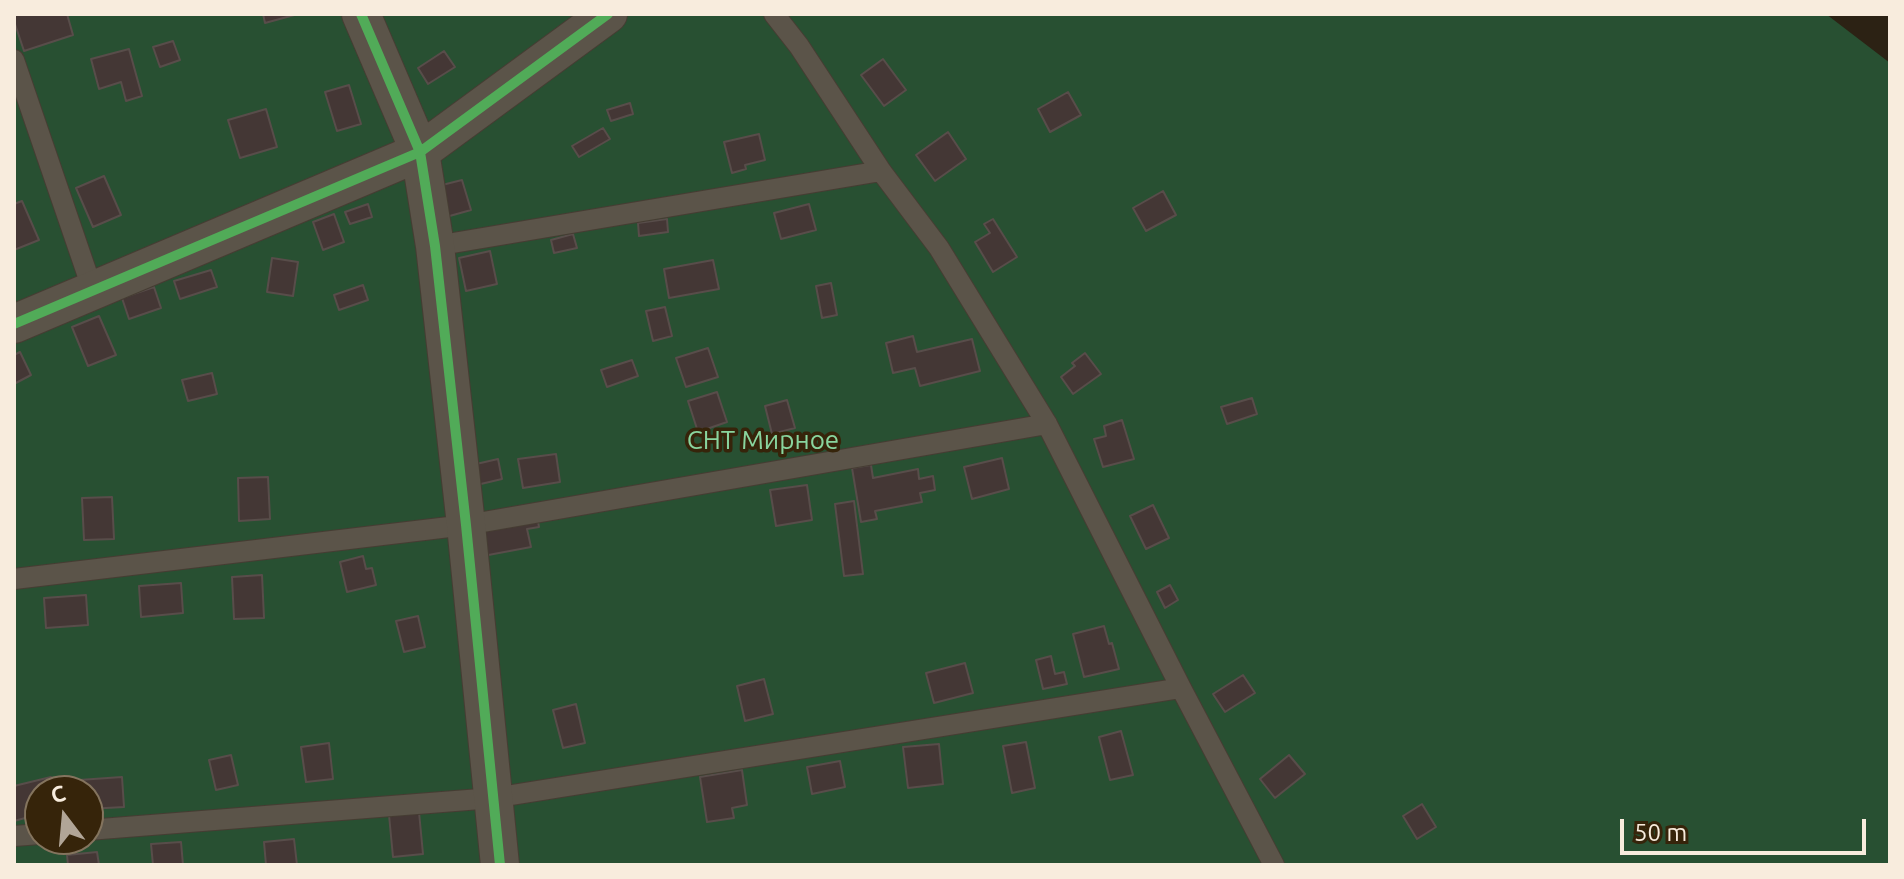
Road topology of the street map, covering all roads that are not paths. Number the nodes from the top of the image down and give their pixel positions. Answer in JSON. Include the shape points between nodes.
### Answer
{"nodes":[{"id":1,"x":361,"y":14,"type":"edge"},
{"id":2,"x":608,"y":14,"type":"edge"},
{"id":3,"x":774,"y":14,"type":"edge"},
{"id":4,"x":14,"y":60,"type":"edge"},
{"id":5,"x":420,"y":152,"type":"junction"},
{"id":6,"x":881,"y":171,"type":"junction"},
{"id":7,"x":435,"y":246,"type":"junction"},
{"id":8,"x":93,"y":291,"type":"junction"},
{"id":9,"x":14,"y":324,"type":"edge"},
{"id":10,"x":1047,"y":424,"type":"junction"},
{"id":11,"x":466,"y":525,"type":"junction"},
{"id":12,"x":14,"y":579,"type":"edge"},
{"id":13,"x":1181,"y":688,"type":"junction"},
{"id":14,"x":493,"y":798,"type":"junction"},
{"id":15,"x":104,"y":829,"type":"edge"},
{"id":16,"x":500,"y":865,"type":"edge"},
{"id":17,"x":1274,"y":865,"type":"edge"}],
"edges":[{"from":1,"to":5,"type":"street"},
{"from":2,"to":5,"type":"street"},
{"from":3,"to":6,"type":"lane"},
{"from":4,"to":8,"type":"lane"},
{"from":5,"to":7,"type":"street"},
{"from":5,"to":8,"type":"street"},
{"from":6,"to":7,"type":"lane"},
{"from":6,"to":10,"type":"lane","via":[[939,248]]},
{"from":7,"to":11,"type":"street"},
{"from":8,"to":9,"type":"street"},
{"from":10,"to":11,"type":"lane"},
{"from":10,"to":13,"type":"lane"},
{"from":11,"to":12,"type":"lane"},
{"from":11,"to":14,"type":"street"},
{"from":13,"to":14,"type":"lane"},
{"from":13,"to":17,"type":"lane"},
{"from":14,"to":15,"type":"lane"},
{"from":14,"to":16,"type":"street"}]}
